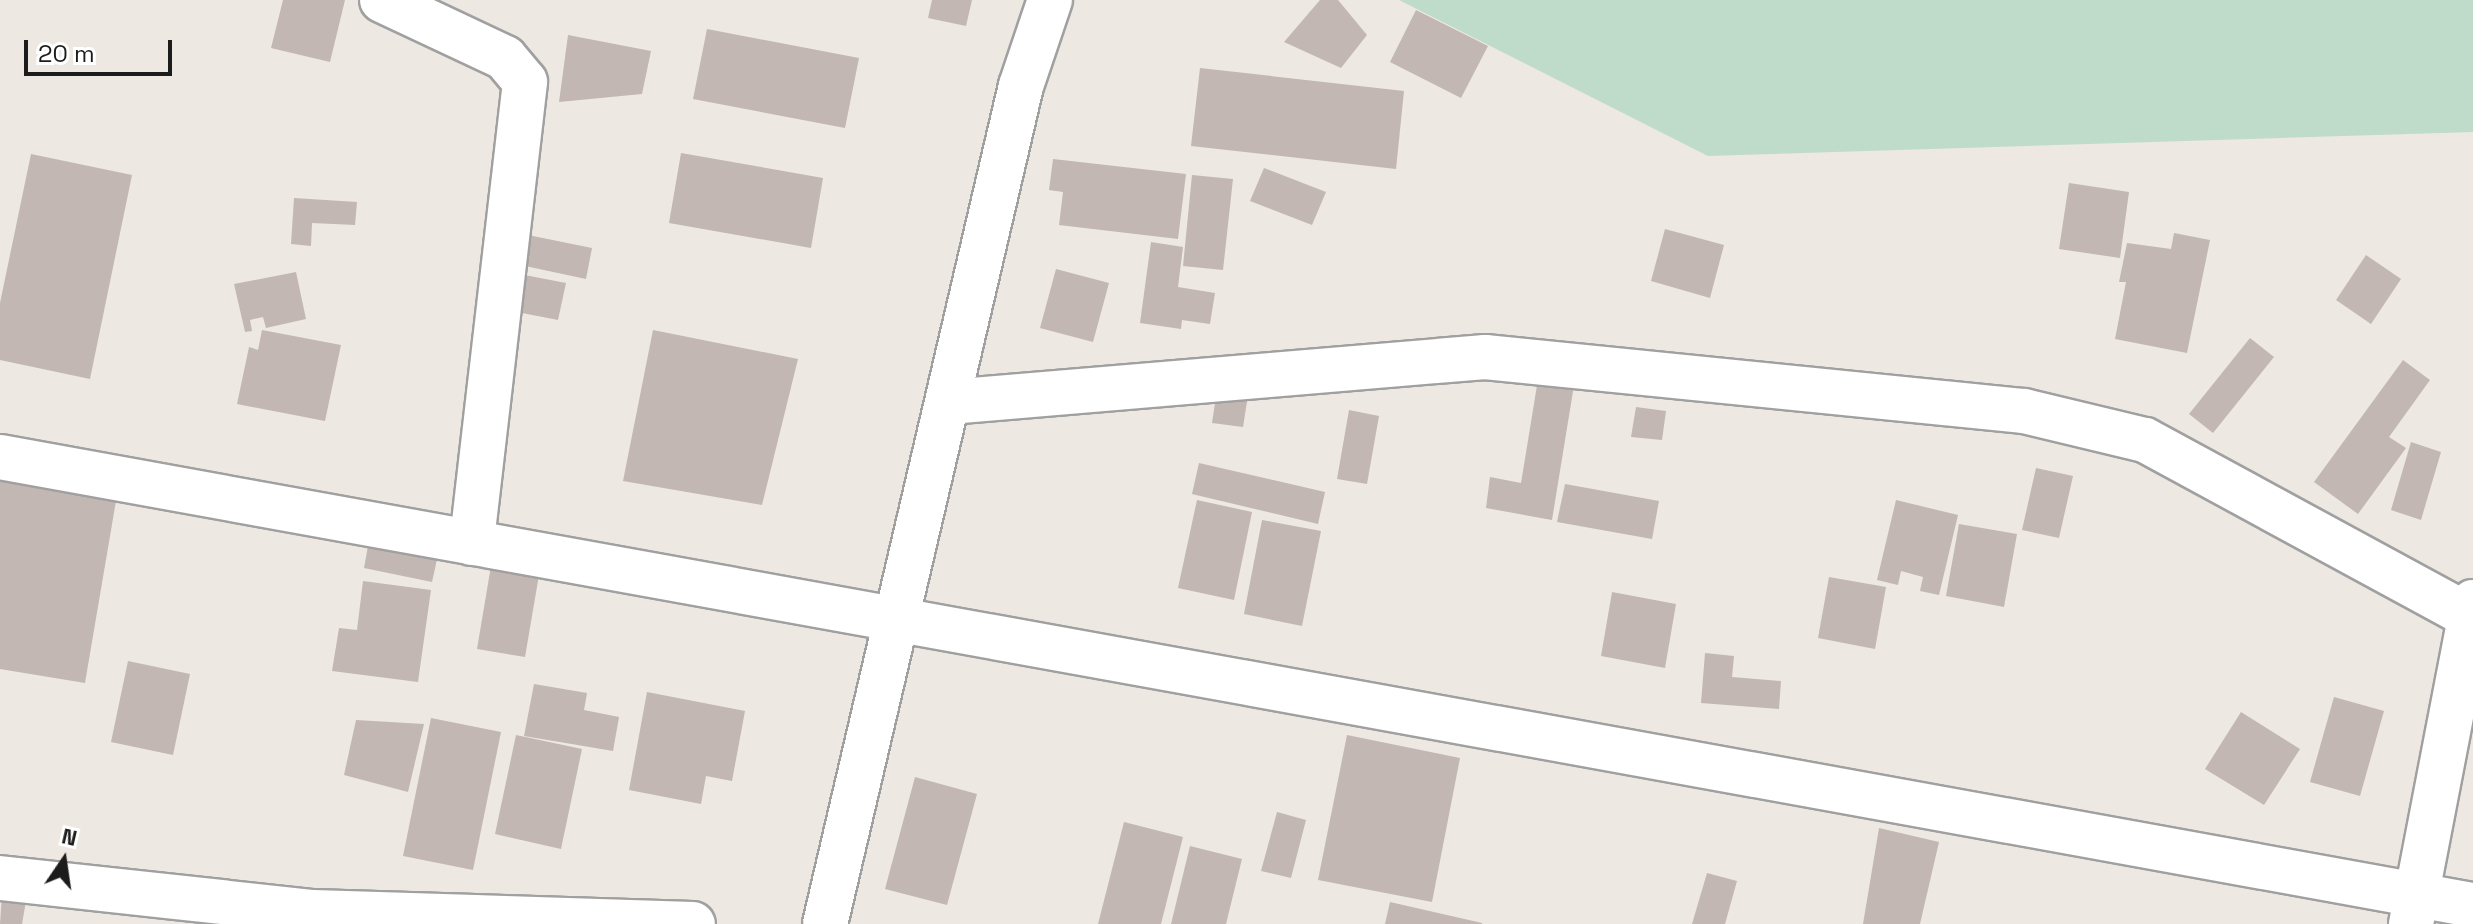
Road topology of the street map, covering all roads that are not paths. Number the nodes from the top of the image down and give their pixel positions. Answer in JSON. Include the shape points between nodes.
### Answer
{"nodes":[{"id":1,"x":382,"y":0,"type":"edge"},
{"id":2,"x":1050,"y":0,"type":"edge"},
{"id":3,"x":949,"y":402,"type":"junction"},
{"id":4,"x":0,"y":457,"type":"edge"},
{"id":5,"x":472,"y":543,"type":"junction"},
{"id":6,"x":2472,"y":613,"type":"edge"},
{"id":7,"x":893,"y":620,"type":"junction"},
{"id":8,"x":0,"y":878,"type":"edge"},
{"id":9,"x":2473,"y":905,"type":"edge"},
{"id":10,"x":2413,"y":909,"type":"edge"},
{"id":11,"x":312,"y":918,"type":"edge"},
{"id":12,"x":693,"y":924,"type":"edge"},
{"id":13,"x":825,"y":924,"type":"edge"}],
"edges":[{"from":1,"to":5,"type":"street","via":[[505,58],[525,82]]},
{"from":2,"to":3,"type":"street","via":[[1021,86]]},
{"from":3,"to":6,"type":"street","via":[[1485,357],[2024,411],[2145,440]]},
{"from":3,"to":7,"type":"street"},
{"from":4,"to":5,"type":"street"},
{"from":5,"to":7,"type":"street"},
{"from":6,"to":10,"type":"street"},
{"from":7,"to":10,"type":"street"},
{"from":7,"to":13,"type":"street"},
{"from":8,"to":11,"type":"street"},
{"from":9,"to":10,"type":"street"},
{"from":11,"to":12,"type":"street"}]}
